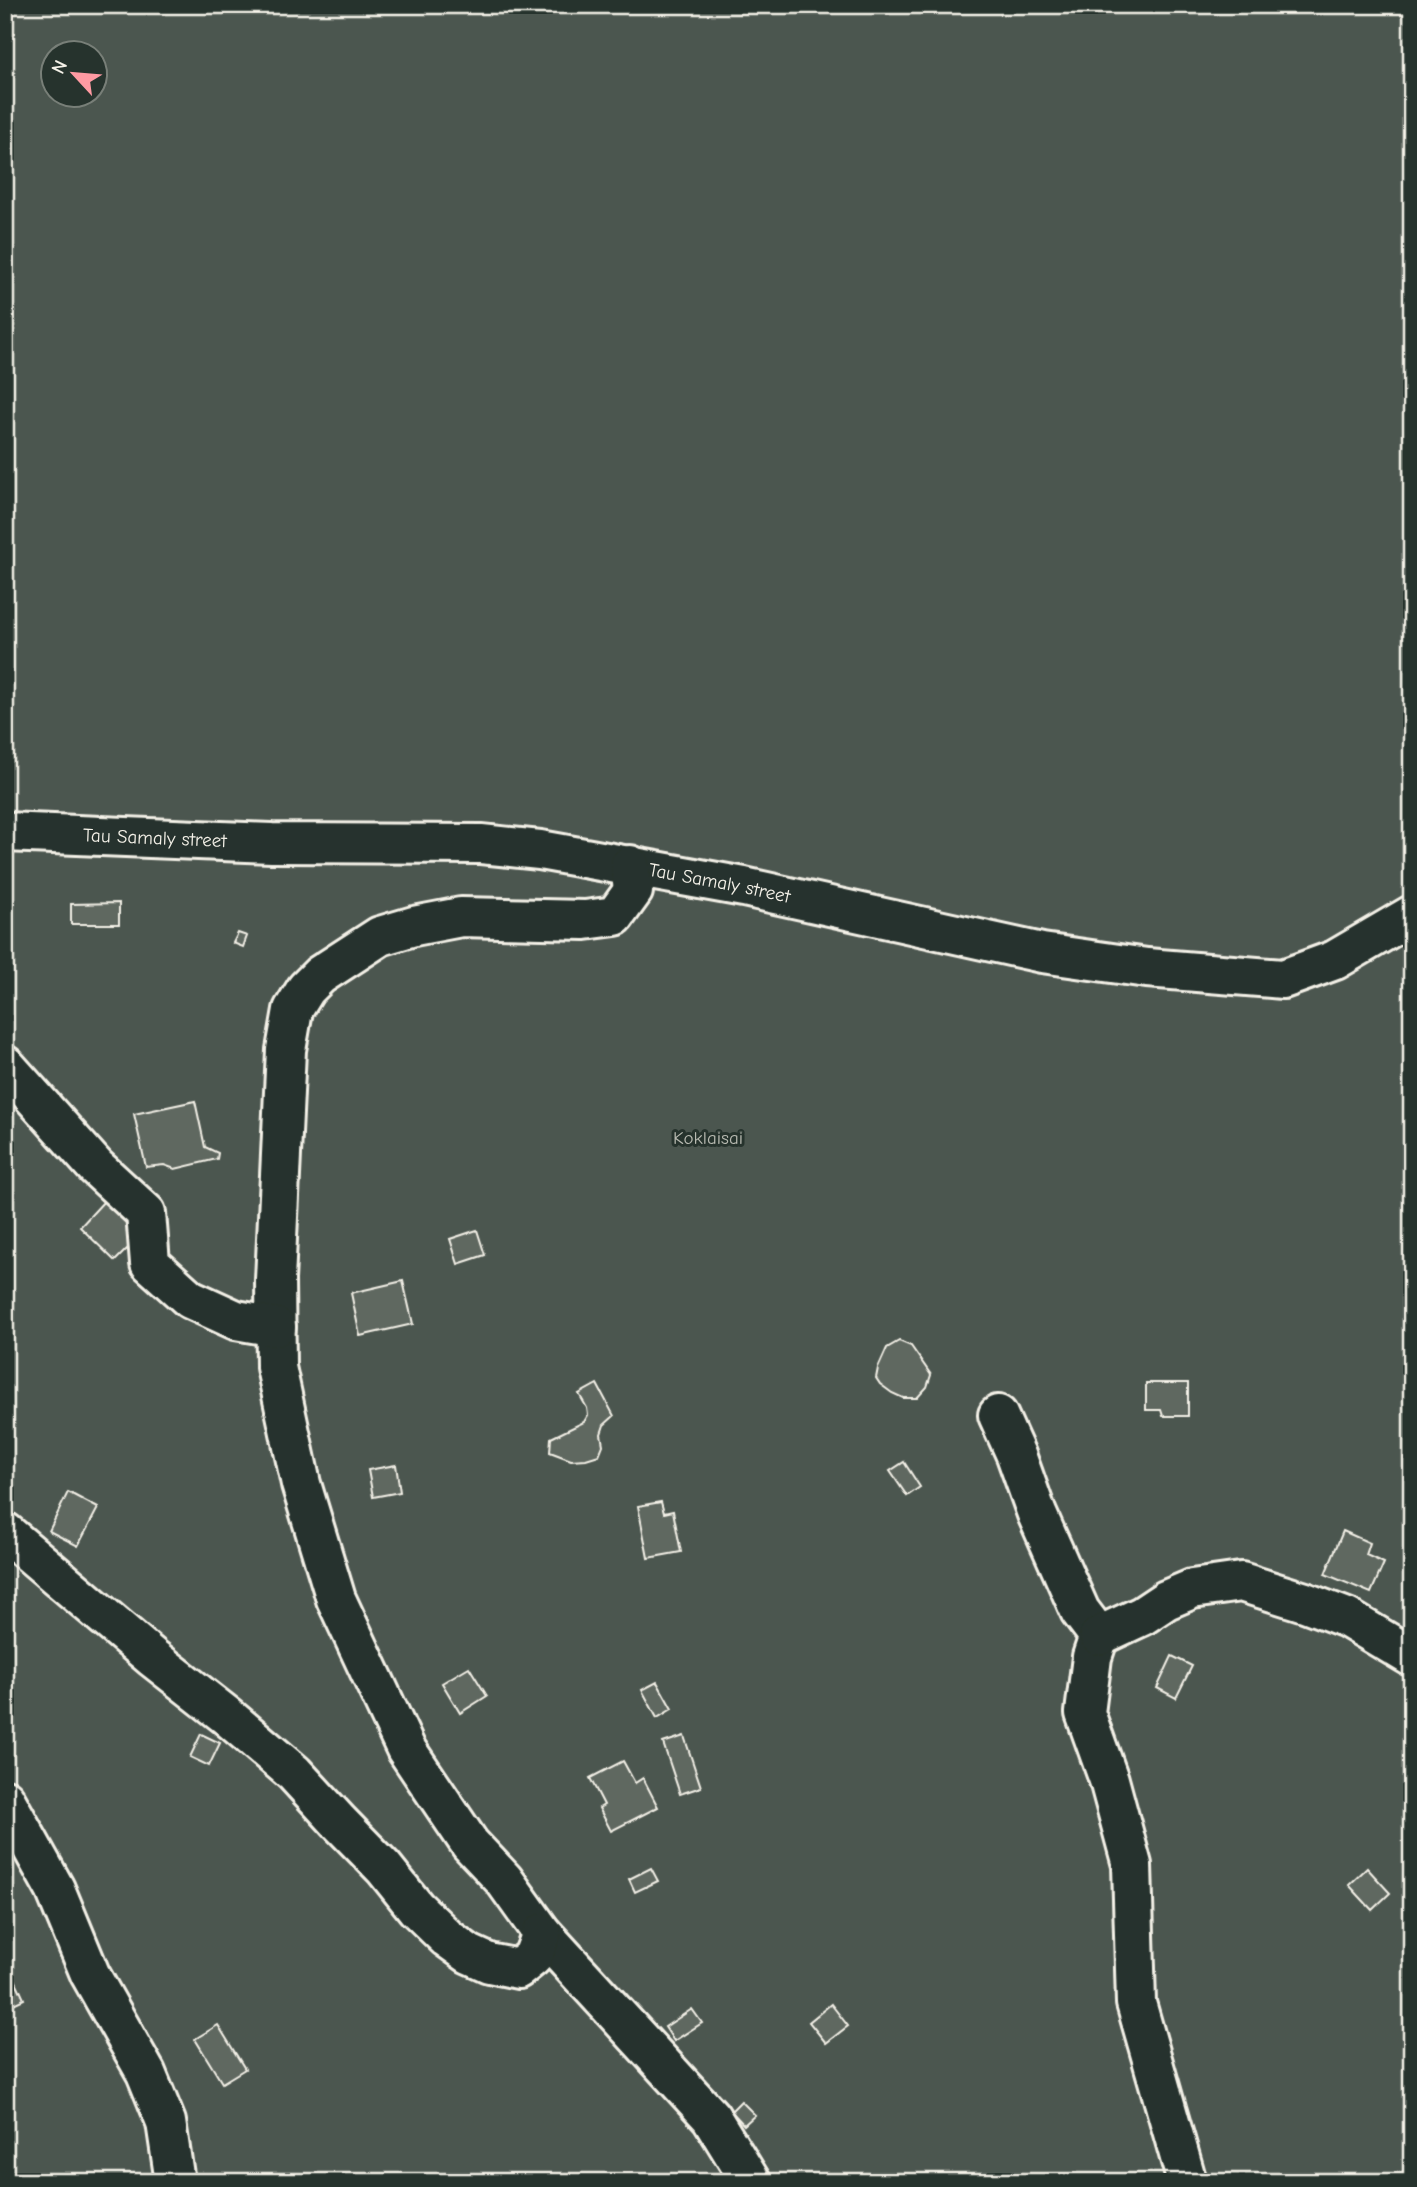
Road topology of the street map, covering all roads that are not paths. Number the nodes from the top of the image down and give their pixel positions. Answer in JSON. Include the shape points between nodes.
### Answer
{"nodes":[{"id":1,"x":5,"y":832,"type":"edge"},
{"id":2,"x":630,"y":865,"type":"junction"},
{"id":3,"x":1412,"y":915,"type":"edge"},
{"id":4,"x":5,"y":1065,"type":"edge"},
{"id":5,"x":276,"y":1327,"type":"junction"},
{"id":6,"x":998,"y":1415,"type":"dead end"},
{"id":7,"x":5,"y":1532,"type":"edge"},
{"id":8,"x":1098,"y":1636,"type":"junction"},
{"id":9,"x":1412,"y":1657,"type":"edge"},
{"id":10,"x":5,"y":1799,"type":"edge"},
{"id":11,"x":542,"y":1933,"type":"junction"},
{"id":12,"x":175,"y":2182,"type":"edge"},
{"id":13,"x":751,"y":2182,"type":"edge"},
{"id":14,"x":1187,"y":2182,"type":"edge"}],
"edges":[{"from":1,"to":2,"type":"street","name":"Tau Samaly street","via":[[272,843],[481,844]]},
{"from":2,"to":3,"type":"street","name":"Tau Samaly street","via":[[1042,953],[1147,968],[1283,979],[1335,960]]},
{"from":2,"to":5,"type":"street","via":[[633,891],[615,916],[584,920],[461,917],[414,926],[380,936],[306,989],[293,1010],[286,1050]]},
{"from":4,"to":5,"type":"street","via":[[96,1167],[146,1213],[150,1262],[190,1299],[236,1320]]},
{"from":5,"to":11,"type":"street","via":[[276,1367],[301,1483],[336,1599],[406,1749],[470,1844],[505,1880]]},
{"from":6,"to":8,"type":"street","via":[[1080,1611]]},
{"from":7,"to":11,"type":"street","via":[[294,1773],[447,1938],[489,1964],[518,1969],[533,1957]]},
{"from":8,"to":9,"type":"street","via":[[1192,1589],[1241,1582],[1347,1618]]},
{"from":8,"to":14,"type":"street","via":[[1084,1713],[1109,1780],[1132,1865],[1136,2003]]},
{"from":10,"to":12,"type":"street","via":[[55,1889],[90,1974],[146,2073],[166,2122]]},
{"from":11,"to":13,"type":"street","via":[[711,2117]]}]}
